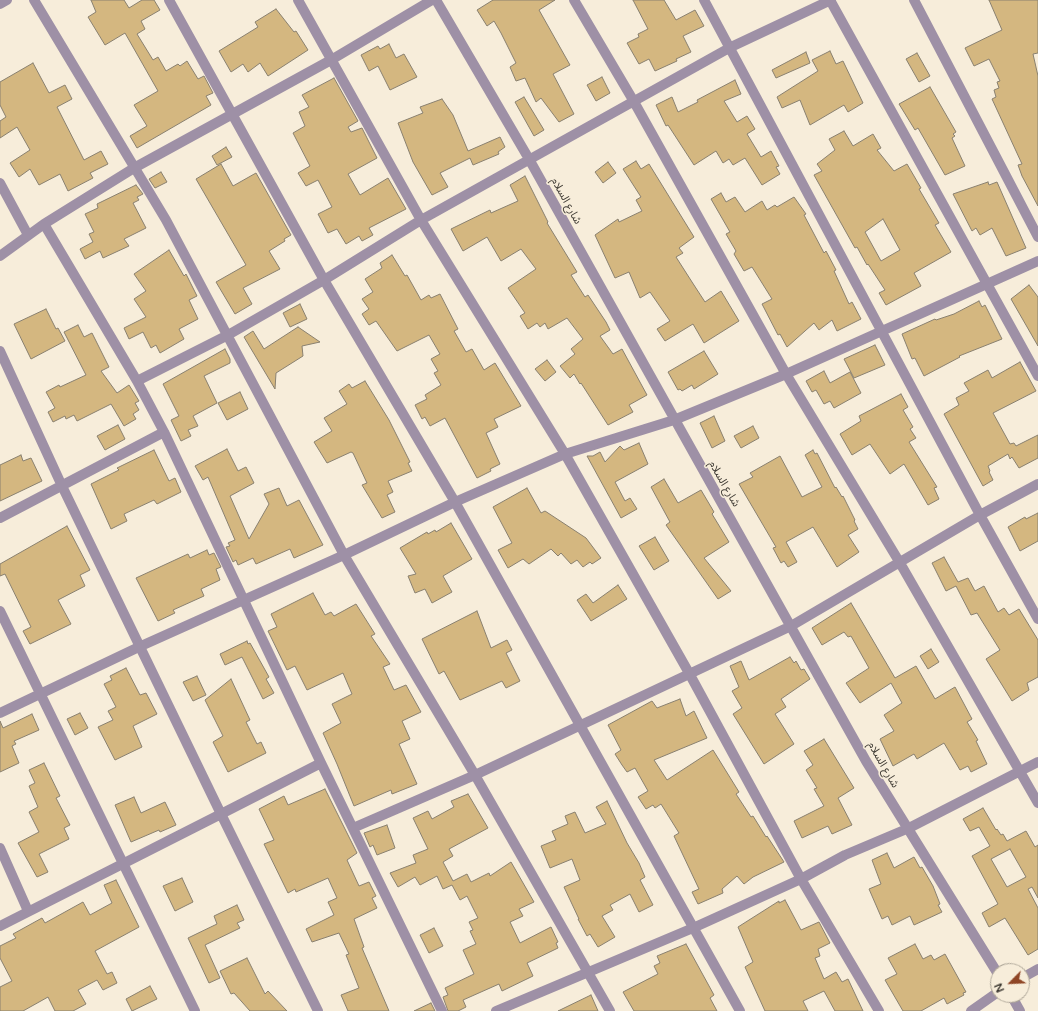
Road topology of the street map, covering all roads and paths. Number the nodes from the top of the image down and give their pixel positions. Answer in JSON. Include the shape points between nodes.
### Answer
{"nodes":[{"id":1,"x":7,"y":0,"type":"edge"},
{"id":2,"x":34,"y":0,"type":"edge"},
{"id":3,"x":169,"y":0,"type":"edge"},
{"id":4,"x":298,"y":0,"type":"edge"},
{"id":5,"x":432,"y":0,"type":"edge"},
{"id":6,"x":436,"y":0,"type":"edge"},
{"id":7,"x":574,"y":0,"type":"edge"},
{"id":8,"x":704,"y":0,"type":"edge"},
{"id":9,"x":831,"y":0,"type":"edge"},
{"id":10,"x":914,"y":0,"type":"edge"},
{"id":11,"x":0,"y":4,"type":"edge"},
{"id":12,"x":731,"y":47,"type":"junction"},
{"id":13,"x":331,"y":60,"type":"junction"},
{"id":14,"x":633,"y":100,"type":"junction"},
{"id":15,"x":233,"y":114,"type":"junction"},
{"id":16,"x":529,"y":159,"type":"junction"},
{"id":17,"x":134,"y":168,"type":"junction"},
{"id":18,"x":0,"y":183,"type":"edge"},
{"id":19,"x":421,"y":220,"type":"junction"},
{"id":20,"x":44,"y":224,"type":"junction"},
{"id":21,"x":28,"y":235,"type":"junction"},
{"id":22,"x":1038,"y":237,"type":"edge"},
{"id":23,"x":0,"y":256,"type":"edge"},
{"id":24,"x":1038,"y":261,"type":"edge"},
{"id":25,"x":324,"y":280,"type":"junction"},
{"id":26,"x":988,"y":284,"type":"junction"},
{"id":27,"x":882,"y":332,"type":"junction"},
{"id":28,"x":228,"y":335,"type":"junction"},
{"id":29,"x":0,"y":351,"type":"edge"},
{"id":30,"x":786,"y":374,"type":"junction"},
{"id":31,"x":1038,"y":376,"type":"edge"},
{"id":32,"x":137,"y":381,"type":"junction"},
{"id":33,"x":674,"y":420,"type":"junction"},
{"id":34,"x":164,"y":432,"type":"junction"},
{"id":35,"x":565,"y":454,"type":"junction"},
{"id":36,"x":1038,"y":484,"type":"edge"},
{"id":37,"x":62,"y":486,"type":"junction"},
{"id":38,"x":455,"y":502,"type":"junction"},
{"id":39,"x":980,"y":515,"type":"junction"},
{"id":40,"x":0,"y":518,"type":"edge"},
{"id":41,"x":344,"y":555,"type":"junction"},
{"id":42,"x":900,"y":563,"type":"junction"},
{"id":43,"x":243,"y":599,"type":"junction"},
{"id":44,"x":0,"y":611,"type":"edge"},
{"id":45,"x":1038,"y":619,"type":"edge"},
{"id":46,"x":791,"y":626,"type":"junction"},
{"id":47,"x":141,"y":646,"type":"junction"},
{"id":48,"x":689,"y":673,"type":"junction"},
{"id":49,"x":41,"y":695,"type":"junction"},
{"id":50,"x":0,"y":714,"type":"edge"},
{"id":51,"x":580,"y":726,"type":"junction"},
{"id":52,"x":1038,"y":762,"type":"edge"},
{"id":53,"x":321,"y":763,"type":"junction"},
{"id":54,"x":1020,"y":772,"type":"junction"},
{"id":55,"x":475,"y":775,"type":"junction"},
{"id":56,"x":1038,"y":803,"type":"edge"},
{"id":57,"x":221,"y":814,"type":"junction"},
{"id":58,"x":353,"y":828,"type":"junction"},
{"id":59,"x":909,"y":828,"type":"junction"},
{"id":60,"x":0,"y":848,"type":"edge"},
{"id":61,"x":123,"y":864,"type":"junction"},
{"id":62,"x":802,"y":879,"type":"junction"},
{"id":63,"x":28,"y":912,"type":"junction"},
{"id":64,"x":0,"y":926,"type":"edge"},
{"id":65,"x":693,"y":928,"type":"junction"},
{"id":66,"x":991,"y":963,"type":"edge"},
{"id":67,"x":589,"y":973,"type":"junction"},
{"id":68,"x":990,"y":998,"type":"edge"},
{"id":69,"x":195,"y":1011,"type":"edge"},
{"id":70,"x":318,"y":1011,"type":"edge"},
{"id":71,"x":442,"y":1011,"type":"edge"},
{"id":72,"x":496,"y":1011,"type":"edge"},
{"id":73,"x":610,"y":1011,"type":"edge"},
{"id":74,"x":740,"y":1011,"type":"edge"},
{"id":75,"x":879,"y":1011,"type":"edge"},
{"id":76,"x":971,"y":1011,"type":"edge"}],
"edges":[{"from":1,"to":11,"type":"street"},
{"from":2,"to":17,"type":"street"},
{"from":3,"to":15,"type":"street"},
{"from":4,"to":13,"type":"street"},
{"from":5,"to":13,"type":"street"},
{"from":6,"to":16,"type":"street","name":"شارع السلام"},
{"from":7,"to":14,"type":"street"},
{"from":8,"to":12,"type":"street"},
{"from":9,"to":12,"type":"street"},
{"from":9,"to":26,"type":"street"},
{"from":10,"to":22,"type":"street"},
{"from":12,"to":14,"type":"street"},
{"from":12,"to":27,"type":"street"},
{"from":13,"to":15,"type":"street"},
{"from":13,"to":19,"type":"street"},
{"from":14,"to":16,"type":"street"},
{"from":14,"to":30,"type":"street"},
{"from":15,"to":17,"type":"street"},
{"from":15,"to":25,"type":"street"},
{"from":16,"to":19,"type":"street"},
{"from":16,"to":33,"type":"street","name":"شارع السلام"},
{"from":17,"to":20,"type":"street"},
{"from":17,"to":28,"type":"street","via":[[166,220]]},
{"from":18,"to":21,"type":"street"},
{"from":19,"to":25,"type":"street"},
{"from":19,"to":35,"type":"street"},
{"from":20,"to":21,"type":"street"},
{"from":20,"to":32,"type":"street"},
{"from":21,"to":23,"type":"street"},
{"from":24,"to":26,"type":"street"},
{"from":25,"to":28,"type":"street"},
{"from":25,"to":38,"type":"street"},
{"from":26,"to":27,"type":"street"},
{"from":26,"to":31,"type":"street"},
{"from":27,"to":30,"type":"street"},
{"from":27,"to":39,"type":"street"},
{"from":28,"to":32,"type":"street"},
{"from":28,"to":41,"type":"street"},
{"from":29,"to":37,"type":"street"},
{"from":30,"to":33,"type":"street"},
{"from":30,"to":42,"type":"street"},
{"from":32,"to":34,"type":"street"},
{"from":33,"to":35,"type":"street"},
{"from":33,"to":46,"type":"street","name":"شارع السلام"},
{"from":34,"to":37,"type":"street"},
{"from":34,"to":43,"type":"street"},
{"from":35,"to":38,"type":"street"},
{"from":35,"to":48,"type":"street"},
{"from":36,"to":39,"type":"street"},
{"from":37,"to":40,"type":"street"},
{"from":37,"to":47,"type":"street"},
{"from":38,"to":41,"type":"street"},
{"from":38,"to":51,"type":"street"},
{"from":39,"to":42,"type":"street"},
{"from":39,"to":45,"type":"street"},
{"from":41,"to":43,"type":"street"},
{"from":41,"to":55,"type":"street"},
{"from":42,"to":46,"type":"street"},
{"from":42,"to":54,"type":"street"},
{"from":43,"to":47,"type":"street"},
{"from":43,"to":53,"type":"street"},
{"from":44,"to":49,"type":"street"},
{"from":46,"to":48,"type":"street"},
{"from":46,"to":59,"type":"street","name":"شارع السلام","via":[[866,761]]},
{"from":47,"to":49,"type":"street"},
{"from":47,"to":57,"type":"street"},
{"from":48,"to":51,"type":"street"},
{"from":48,"to":62,"type":"street"},
{"from":49,"to":50,"type":"street"},
{"from":49,"to":61,"type":"street"},
{"from":51,"to":55,"type":"street"},
{"from":51,"to":65,"type":"street"},
{"from":52,"to":54,"type":"street"},
{"from":53,"to":57,"type":"street"},
{"from":53,"to":58,"type":"street"},
{"from":54,"to":56,"type":"street"},
{"from":54,"to":59,"type":"street"},
{"from":55,"to":58,"type":"street"},
{"from":55,"to":67,"type":"street"},
{"from":57,"to":61,"type":"street"},
{"from":57,"to":70,"type":"street"},
{"from":58,"to":71,"type":"street"},
{"from":59,"to":62,"type":"street","via":[[845,854]]},
{"from":59,"to":66,"type":"street","name":"شارع السلام"},
{"from":60,"to":63,"type":"street"},
{"from":61,"to":63,"type":"street"},
{"from":61,"to":69,"type":"street"},
{"from":62,"to":65,"type":"street"},
{"from":62,"to":75,"type":"street"},
{"from":63,"to":64,"type":"street"},
{"from":65,"to":67,"type":"street"},
{"from":65,"to":74,"type":"street"},
{"from":67,"to":72,"type":"street"},
{"from":67,"to":73,"type":"street"},
{"from":68,"to":76,"type":"street"}]}
